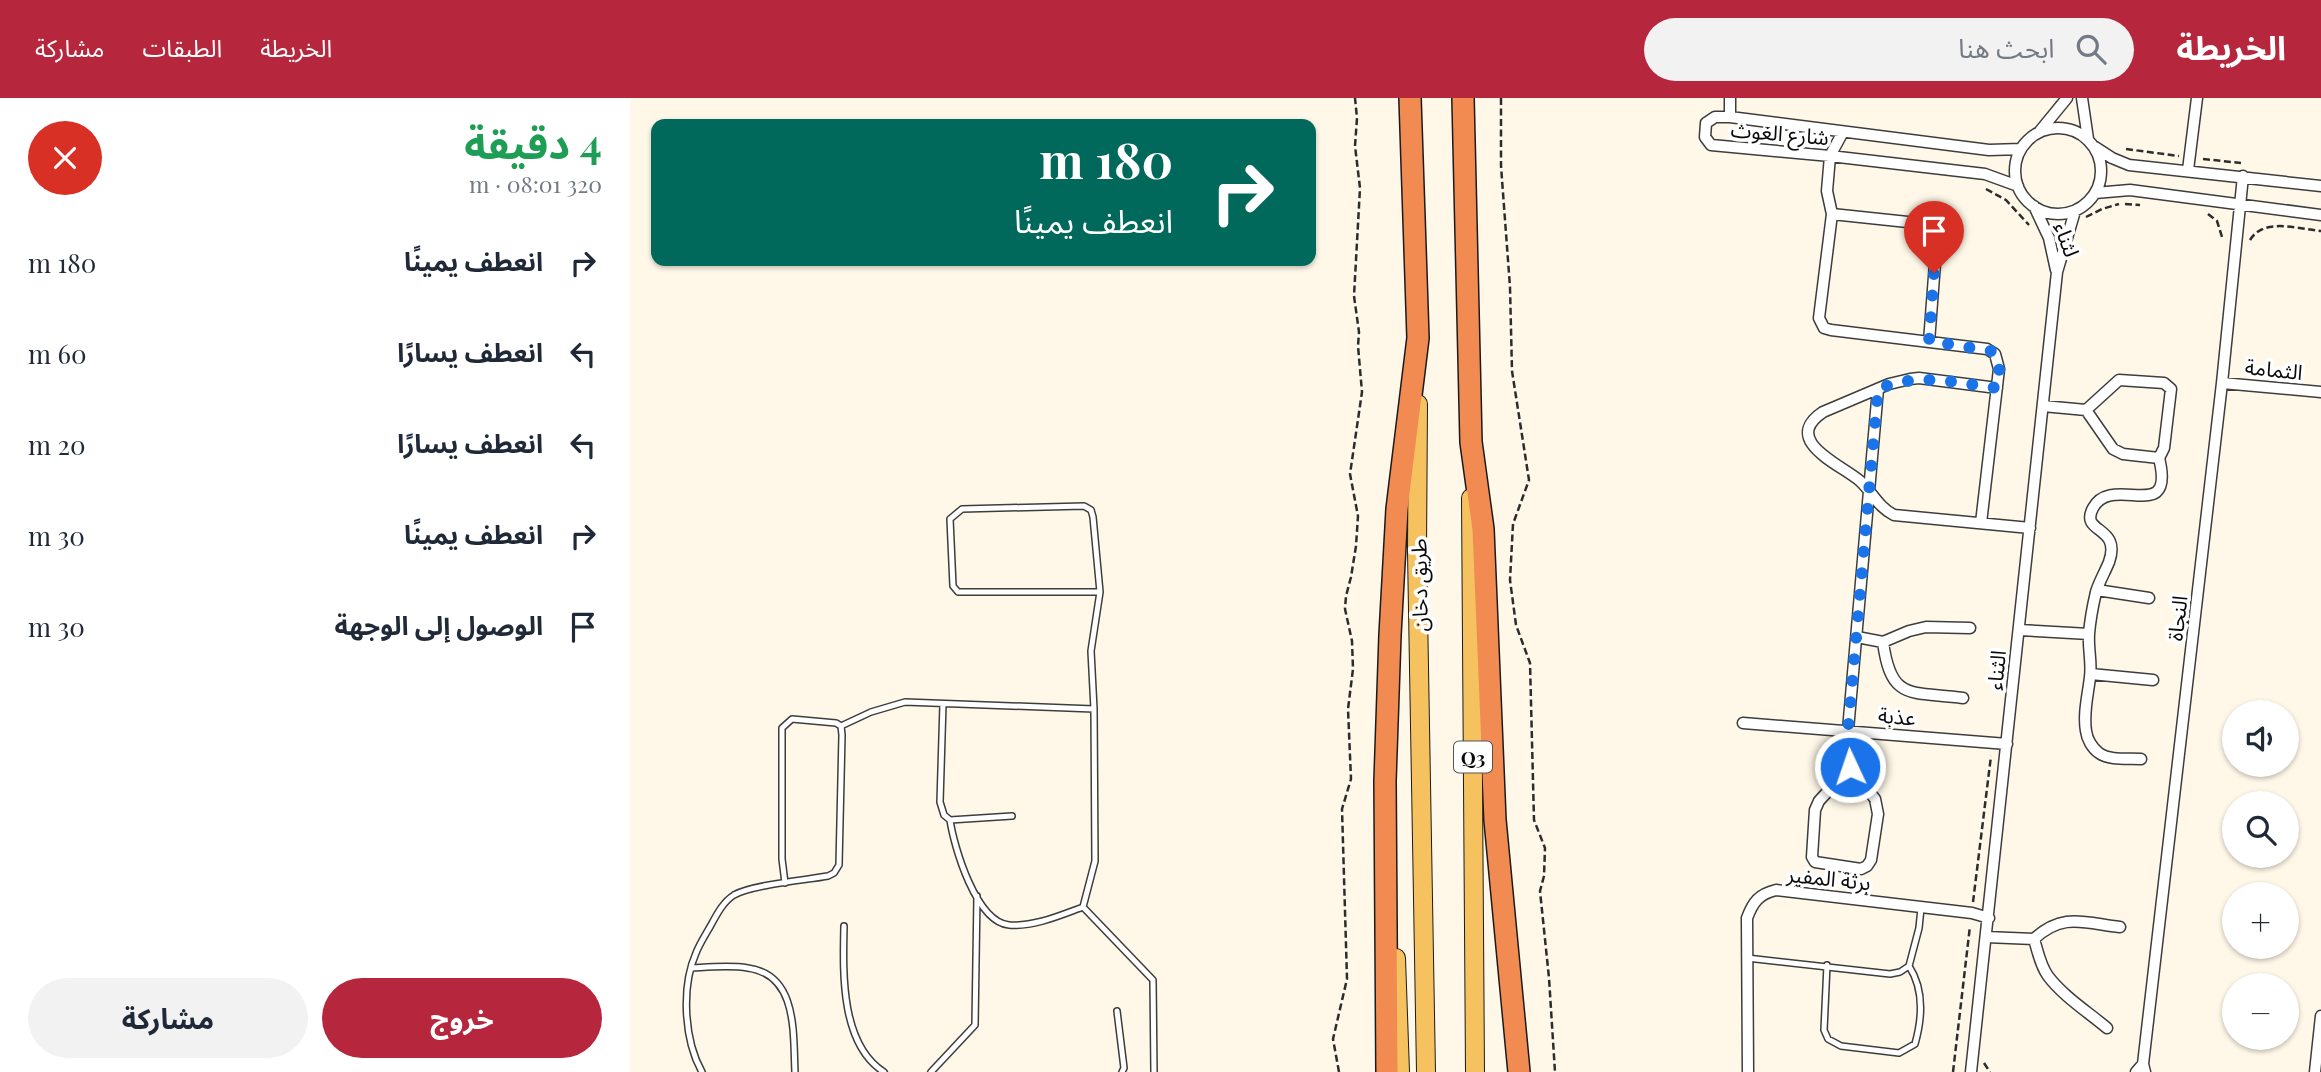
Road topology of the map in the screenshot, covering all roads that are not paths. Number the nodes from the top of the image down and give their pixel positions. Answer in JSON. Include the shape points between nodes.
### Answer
{"nodes":[{"id":1,"x":1410,"y":98,"type":"edge"},
{"id":2,"x":1463,"y":98,"type":"edge"},
{"id":3,"x":1730,"y":98,"type":"edge"},
{"id":4,"x":2067,"y":98,"type":"edge"},
{"id":5,"x":2081,"y":98,"type":"edge"},
{"id":6,"x":2197,"y":98,"type":"edge"},
{"id":7,"x":1730,"y":117,"type":"junction"},
{"id":8,"x":1843,"y":132,"type":"junction"},
{"id":9,"x":2039,"y":132,"type":"junction"},
{"id":10,"x":2091,"y":142,"type":"junction"},
{"id":11,"x":2021,"y":149,"type":"junction"},
{"id":12,"x":1830,"y":156,"type":"junction"},
{"id":13,"x":2188,"y":170,"type":"junction"},
{"id":14,"x":2243,"y":176,"type":"junction"},
{"id":15,"x":2018,"y":186,"type":"junction"},
{"id":16,"x":2321,"y":186,"type":"edge"},
{"id":17,"x":2095,"y":194,"type":"junction"},
{"id":18,"x":2240,"y":204,"type":"junction"},
{"id":19,"x":2034,"y":206,"type":"junction"},
{"id":20,"x":1832,"y":214,"type":"junction"},
{"id":21,"x":2079,"y":214,"type":"junction"},
{"id":22,"x":2321,"y":215,"type":"edge"},
{"id":23,"x":2057,"y":272,"type":"junction"},
{"id":24,"x":1418,"y":338,"type":"junction"},
{"id":25,"x":1929,"y":341,"type":"junction"},
{"id":26,"x":2222,"y":383,"type":"junction"},
{"id":27,"x":1997,"y":388,"type":"junction"},
{"id":28,"x":1878,"y":389,"type":"junction"},
{"id":29,"x":2321,"y":392,"type":"edge"},
{"id":30,"x":2043,"y":406,"type":"junction"},
{"id":31,"x":2086,"y":410,"type":"junction"},
{"id":32,"x":1471,"y":442,"type":"junction"},
{"id":33,"x":2159,"y":458,"type":"junction"},
{"id":34,"x":1869,"y":490,"type":"junction"},
{"id":35,"x":1981,"y":523,"type":"junction"},
{"id":36,"x":2029,"y":528,"type":"junction"},
{"id":37,"x":2097,"y":590,"type":"junction"},
{"id":38,"x":1100,"y":592,"type":"junction"},
{"id":39,"x":2149,"y":598,"type":"dead end"},
{"id":40,"x":1970,"y":628,"type":"dead end"},
{"id":41,"x":2019,"y":630,"type":"junction"},
{"id":42,"x":2089,"y":634,"type":"junction"},
{"id":43,"x":1857,"y":637,"type":"junction"},
{"id":44,"x":1883,"y":642,"type":"junction"},
{"id":45,"x":2091,"y":674,"type":"junction"},
{"id":46,"x":2153,"y":680,"type":"dead end"},
{"id":47,"x":1963,"y":698,"type":"dead end"},
{"id":48,"x":943,"y":704,"type":"junction"},
{"id":49,"x":1094,"y":709,"type":"junction"},
{"id":50,"x":1743,"y":723,"type":"dead end"},
{"id":51,"x":841,"y":726,"type":"junction"},
{"id":52,"x":1848,"y":730,"type":"junction"},
{"id":53,"x":2007,"y":744,"type":"junction"},
{"id":54,"x":2141,"y":759,"type":"dead end"},
{"id":55,"x":1850,"y":767,"type":"junction"},
{"id":56,"x":1012,"y":816,"type":"dead end"},
{"id":57,"x":950,"y":820,"type":"junction"},
{"id":58,"x":785,"y":883,"type":"junction"},
{"id":59,"x":1386,"y":889,"type":"junction"},
{"id":60,"x":977,"y":896,"type":"junction"},
{"id":61,"x":1083,"y":907,"type":"junction"},
{"id":62,"x":1921,"y":908,"type":"junction"},
{"id":63,"x":1989,"y":918,"type":"junction"},
{"id":64,"x":844,"y":926,"type":"dead end"},
{"id":65,"x":2120,"y":927,"type":"dead end"},
{"id":66,"x":1986,"y":937,"type":"junction"},
{"id":67,"x":2034,"y":939,"type":"junction"},
{"id":68,"x":1747,"y":958,"type":"junction"},
{"id":69,"x":1827,"y":965,"type":"junction"},
{"id":70,"x":1909,"y":966,"type":"junction"},
{"id":71,"x":692,"y":968,"type":"junction"},
{"id":72,"x":1117,"y":1011,"type":"dead end"},
{"id":73,"x":2321,"y":1016,"type":"edge"},
{"id":74,"x":2107,"y":1028,"type":"dead end"},
{"id":75,"x":2141,"y":1069,"type":"edge"},
{"id":76,"x":702,"y":1072,"type":"edge"},
{"id":77,"x":794,"y":1072,"type":"edge"},
{"id":78,"x":884,"y":1072,"type":"edge"},
{"id":79,"x":931,"y":1072,"type":"edge"},
{"id":80,"x":1122,"y":1072,"type":"edge"},
{"id":81,"x":1154,"y":1072,"type":"edge"},
{"id":82,"x":1387,"y":1072,"type":"edge"},
{"id":83,"x":1400,"y":1072,"type":"edge"},
{"id":84,"x":1426,"y":1072,"type":"edge"},
{"id":85,"x":1475,"y":1072,"type":"edge"},
{"id":86,"x":1519,"y":1072,"type":"edge"},
{"id":87,"x":1748,"y":1072,"type":"edge"},
{"id":88,"x":1971,"y":1072,"type":"edge"},
{"id":89,"x":2315,"y":1072,"type":"edge"}],
"edges":[{"from":1,"to":24,"type":"highway","name":"طريق دخان"},
{"from":2,"to":32,"type":"highway","number":"Q3"},
{"from":3,"to":7,"type":"street"},
{"from":4,"to":9,"type":"street"},
{"from":5,"to":10,"type":"street"},
{"from":6,"to":13,"type":"street"},
{"from":7,"to":8,"type":"street","name":"شارع الغوث"},
{"from":7,"to":12,"type":"street","name":"شارع الغوث","via":[[1715,117],[1706,123],[1705,137],[1711,145]]},
{"from":8,"to":11,"type":"street","name":"شارع الغوث","via":[[1989,150]]},
{"from":8,"to":12,"type":"street"},
{"from":9,"to":10,"type":"street","via":[[2056,127],[2073,130]]},
{"from":9,"to":11,"type":"street"},
{"from":10,"to":13,"type":"street","via":[[2129,165]]},
{"from":10,"to":17,"type":"street","via":[[2101,169]]},
{"from":11,"to":15,"type":"street","via":[[2015,174]]},
{"from":12,"to":15,"type":"street","name":"شارع الغوث","via":[[1985,174]]},
{"from":12,"to":20,"type":"street","via":[[1827,191]]},
{"from":13,"to":14,"type":"street"},
{"from":14,"to":16,"type":"street"},
{"from":14,"to":18,"type":"street","name":"النجاة"},
{"from":15,"to":19,"type":"street"},
{"from":17,"to":18,"type":"street","via":[[2130,190]]},
{"from":17,"to":21,"type":"street"},
{"from":18,"to":22,"type":"street"},
{"from":18,"to":26,"type":"street","name":"النجاة"},
{"from":19,"to":21,"type":"street","via":[[2047,212]]},
{"from":19,"to":23,"type":"street","name":"لثناء","via":[[2049,238]]},
{"from":20,"to":25,"type":"street","via":[[1917,223],[1926,229],[1936,250]]},
{"from":20,"to":25,"type":"street","via":[[1821,323],[1831,330]]},
{"from":21,"to":23,"type":"street","name":"لثناء"},
{"from":23,"to":30,"type":"street","name":"الثناء"},
{"from":24,"to":59,"type":"highway","via":[[1397,509],[1385,781]]},
{"from":24,"to":84,"type":"main road","name":"طريق دخان"},
{"from":25,"to":27,"type":"street","via":[[1996,354],[2000,364]]},
{"from":26,"to":29,"type":"street","name":"الثمامة"},
{"from":26,"to":75,"type":"street","name":"النجاة"},
{"from":27,"to":28,"type":"street","via":[[1919,378]]},
{"from":27,"to":35,"type":"street"},
{"from":28,"to":34,"type":"street"},
{"from":28,"to":34,"type":"street","via":[[1824,412],[1813,421],[1810,434],[1816,452]]},
{"from":30,"to":31,"type":"street"},
{"from":30,"to":36,"type":"street","name":"الثناء"},
{"from":31,"to":33,"type":"street","via":[[2113,449]]},
{"from":31,"to":33,"type":"street","via":[[2119,380],[2164,383],[2171,389]]},
{"from":32,"to":85,"type":"main road","number":"Q3"},
{"from":32,"to":86,"type":"highway","via":[[1483,529],[1494,820]]},
{"from":33,"to":37,"type":"street","via":[[2162,476],[2152,496],[2110,494],[2094,505],[2090,520],[2113,548]]},
{"from":34,"to":35,"type":"street","via":[[1880,506],[1894,515]]},
{"from":34,"to":43,"type":"street"},
{"from":35,"to":36,"type":"street"},
{"from":36,"to":41,"type":"street","name":"الثناء"},
{"from":37,"to":39,"type":"street"},
{"from":37,"to":42,"type":"street"},
{"from":38,"to":38,"type":"lane","via":[[1093,517],[1084,506],[962,509],[950,519],[953,586],[958,592]]},
{"from":38,"to":49,"type":"lane","via":[[1091,651]]},
{"from":40,"to":44,"type":"street","via":[[1926,627]]},
{"from":41,"to":42,"type":"street"},
{"from":41,"to":53,"type":"street","name":"الثناء"},
{"from":42,"to":45,"type":"street"},
{"from":43,"to":44,"type":"street"},
{"from":43,"to":52,"type":"street"},
{"from":44,"to":47,"type":"street","via":[[1886,663],[1903,690]]},
{"from":45,"to":46,"type":"street"},
{"from":45,"to":54,"type":"street","via":[[2085,722],[2088,741],[2110,757]]},
{"from":48,"to":49,"type":"lane"},
{"from":48,"to":51,"type":"lane","via":[[905,702]]},
{"from":48,"to":57,"type":"lane","via":[[940,802]]},
{"from":49,"to":61,"type":"lane","via":[[1095,861]]},
{"from":50,"to":52,"type":"street","name":"عذبة"},
{"from":51,"to":58,"type":"lane","via":[[839,865],[828,876]]},
{"from":51,"to":58,"type":"lane","via":[[792,719],[782,727]]},
{"from":52,"to":53,"type":"street","name":"عذبة"},
{"from":52,"to":55,"type":"street"},
{"from":53,"to":63,"type":"street","name":"الثناء"},
{"from":55,"to":55,"type":"street","via":[[1815,810],[1812,857],[1815,862],[1861,869],[1871,860],[1878,814],[1874,799]]},
{"from":56,"to":57,"type":"lane"},
{"from":57,"to":60,"type":"lane","via":[[957,856]]},
{"from":58,"to":71,"type":"lane","via":[[737,893],[729,899],[695,954]]},
{"from":59,"to":82,"type":"highway"},
{"from":59,"to":83,"type":"main road","via":[[1395,936]]},
{"from":60,"to":61,"type":"lane","via":[[997,922],[1008,925],[1052,919]]},
{"from":60,"to":79,"type":"lane","via":[[975,1025]]},
{"from":61,"to":81,"type":"lane","via":[[1153,980]]},
{"from":62,"to":63,"type":"street","name":"برثة المفير"},
{"from":62,"to":68,"type":"street","name":"برثة المفير","via":[[1776,890],[1765,893],[1756,899],[1746,918]]},
{"from":62,"to":70,"type":"lane"},
{"from":63,"to":66,"type":"street","name":"الثناء"},
{"from":64,"to":78,"type":"lane","via":[[843,981],[852,1028],[868,1058]]},
{"from":65,"to":67,"type":"street","via":[[2069,921]]},
{"from":66,"to":67,"type":"street"},
{"from":66,"to":88,"type":"street","name":"الثناء"},
{"from":67,"to":74,"type":"street","via":[[2049,977]]},
{"from":68,"to":69,"type":"lane"},
{"from":68,"to":87,"type":"street","name":"برثة المفير"},
{"from":69,"to":70,"type":"lane","via":[[1889,974]]},
{"from":69,"to":70,"type":"lane","via":[[1824,1030],[1828,1039],[1841,1046],[1899,1053],[1915,1044],[1919,1031],[1920,988]]},
{"from":71,"to":76,"type":"lane","via":[[687,1031]]},
{"from":71,"to":77,"type":"lane","via":[[746,967],[773,978],[789,1002]]},
{"from":72,"to":80,"type":"lane"},
{"from":73,"to":89,"type":"street"}]}
